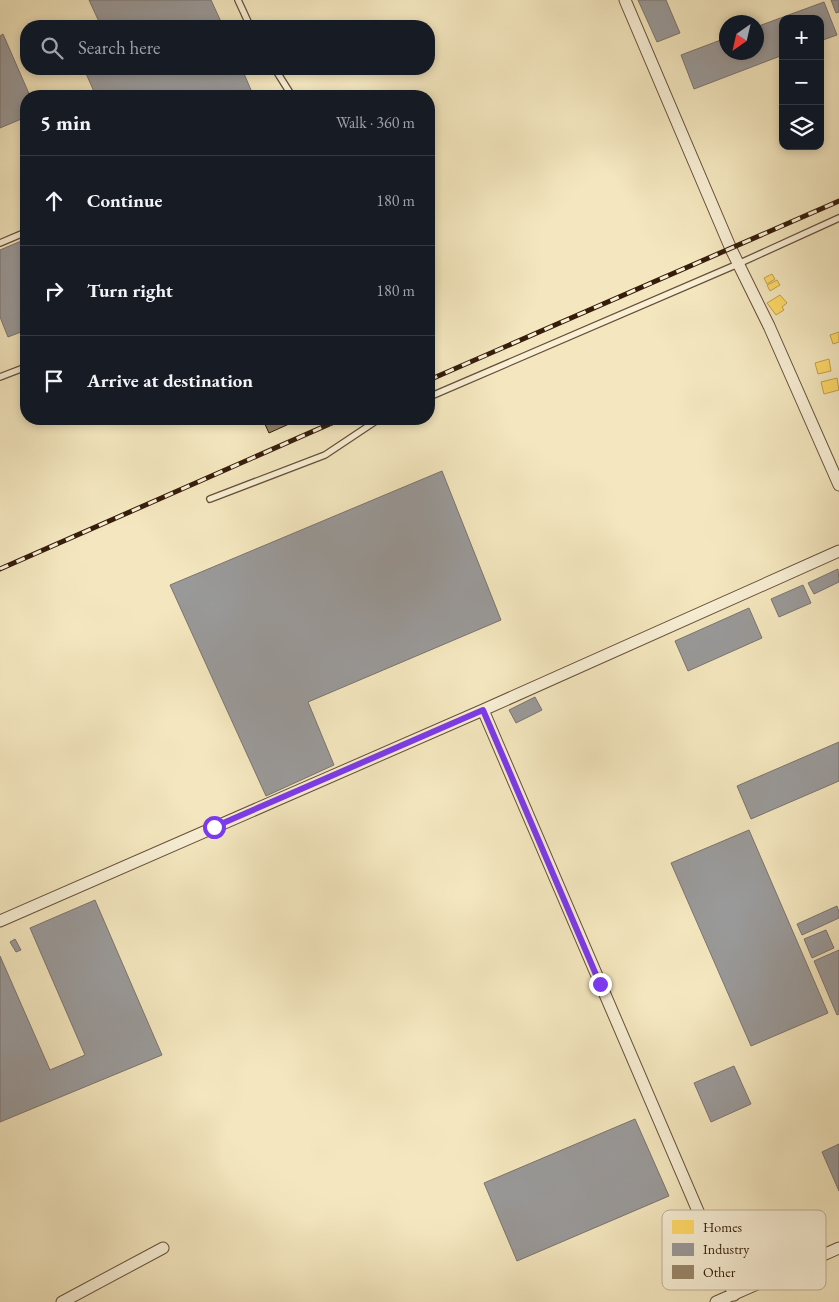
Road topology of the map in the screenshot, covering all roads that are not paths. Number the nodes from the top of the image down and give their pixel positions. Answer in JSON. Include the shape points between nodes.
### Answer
{"nodes":[{"id":1,"x":238,"y":0,"type":"edge"},
{"id":2,"x":625,"y":0,"type":"edge"},
{"id":3,"x":247,"y":20,"type":"edge"},
{"id":4,"x":279,"y":75,"type":"edge"},
{"id":5,"x":288,"y":90,"type":"edge"},
{"id":6,"x":839,"y":218,"type":"edge"},
{"id":7,"x":20,"y":235,"type":"edge"},
{"id":8,"x":0,"y":243,"type":"edge"},
{"id":9,"x":738,"y":264,"type":"junction"},
{"id":10,"x":20,"y":369,"type":"edge"},
{"id":11,"x":0,"y":377,"type":"edge"},
{"id":12,"x":435,"y":394,"type":"edge"},
{"id":13,"x":370,"y":425,"type":"edge"},
{"id":14,"x":839,"y":485,"type":"edge"},
{"id":15,"x":210,"y":499,"type":"dead end"},
{"id":16,"x":839,"y":551,"type":"edge"},
{"id":17,"x":483,"y":710,"type":"junction"},
{"id":18,"x":0,"y":921,"type":"edge"},
{"id":19,"x":698,"y":1210,"type":"edge"},
{"id":20,"x":163,"y":1248,"type":"dead end"},
{"id":21,"x":839,"y":1248,"type":"edge"},
{"id":22,"x":826,"y":1254,"type":"edge"},
{"id":23,"x":732,"y":1290,"type":"edge"},
{"id":24,"x":745,"y":1290,"type":"edge"},
{"id":25,"x":734,"y":1295,"type":"junction"},
{"id":26,"x":62,"y":1302,"type":"edge"},
{"id":27,"x":716,"y":1302,"type":"edge"}],
"edges":[{"from":1,"to":3,"type":"lane"},
{"from":2,"to":9,"type":"street"},
{"from":4,"to":5,"type":"lane"},
{"from":6,"to":9,"type":"lane"},
{"from":7,"to":8,"type":"lane"},
{"from":9,"to":12,"type":"lane"},
{"from":9,"to":14,"type":"street"},
{"from":10,"to":11,"type":"lane"},
{"from":13,"to":15,"type":"lane","via":[[325,455]]},
{"from":16,"to":17,"type":"street"},
{"from":17,"to":18,"type":"street"},
{"from":17,"to":19,"type":"street"},
{"from":20,"to":26,"type":"street"},
{"from":21,"to":22,"type":"street"},
{"from":23,"to":25,"type":"street"},
{"from":24,"to":25,"type":"street"},
{"from":25,"to":27,"type":"street"}]}
